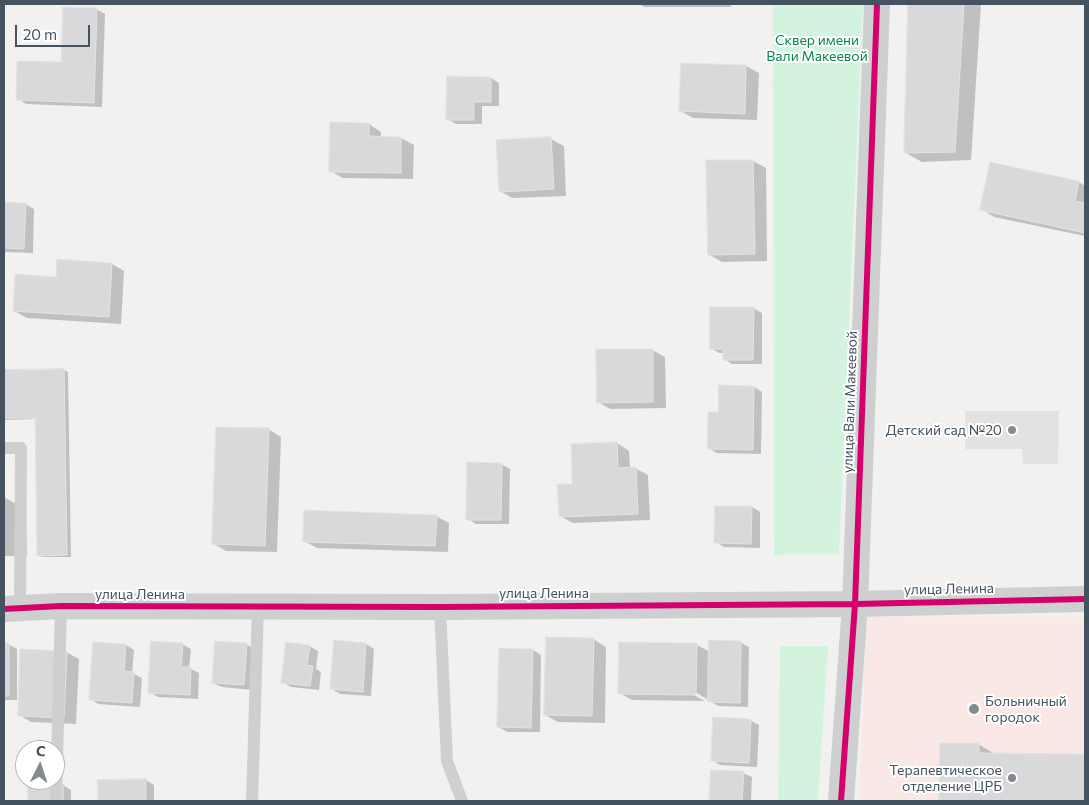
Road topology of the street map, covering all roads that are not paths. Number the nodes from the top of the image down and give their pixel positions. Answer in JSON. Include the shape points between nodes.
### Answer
{"nodes":[{"id":1,"x":877,"y":4,"type":"edge"},
{"id":2,"x":4,"y":448,"type":"edge"},
{"id":3,"x":1085,"y":599,"type":"edge"},
{"id":4,"x":855,"y":604,"type":"junction"},
{"id":5,"x":61,"y":606,"type":"junction"},
{"id":6,"x":258,"y":607,"type":"junction"},
{"id":7,"x":440,"y":607,"type":"junction"},
{"id":8,"x":12,"y":609,"type":"edge"},
{"id":9,"x":56,"y":801,"type":"edge"},
{"id":10,"x":252,"y":801,"type":"edge"},
{"id":11,"x":462,"y":801,"type":"edge"},
{"id":12,"x":841,"y":801,"type":"edge"}],
"edges":[{"from":1,"to":4,"type":"street","name":"улица Вали Макеевой"},
{"from":2,"to":8,"type":"lane","via":[[21,448]]},
{"from":3,"to":4,"type":"street","name":"улица Ленина"},
{"from":4,"to":7,"type":"street","name":"улица Ленина"},
{"from":4,"to":12,"type":"street","name":"улица Вали Макеевой"},
{"from":5,"to":6,"type":"street","name":"улица Ленина"},
{"from":5,"to":8,"type":"street","name":"улица Ленина"},
{"from":5,"to":9,"type":"lane"},
{"from":6,"to":7,"type":"street","name":"улица Ленина"},
{"from":6,"to":10,"type":"lane"},
{"from":7,"to":11,"type":"lane","via":[[447,762]]}]}
